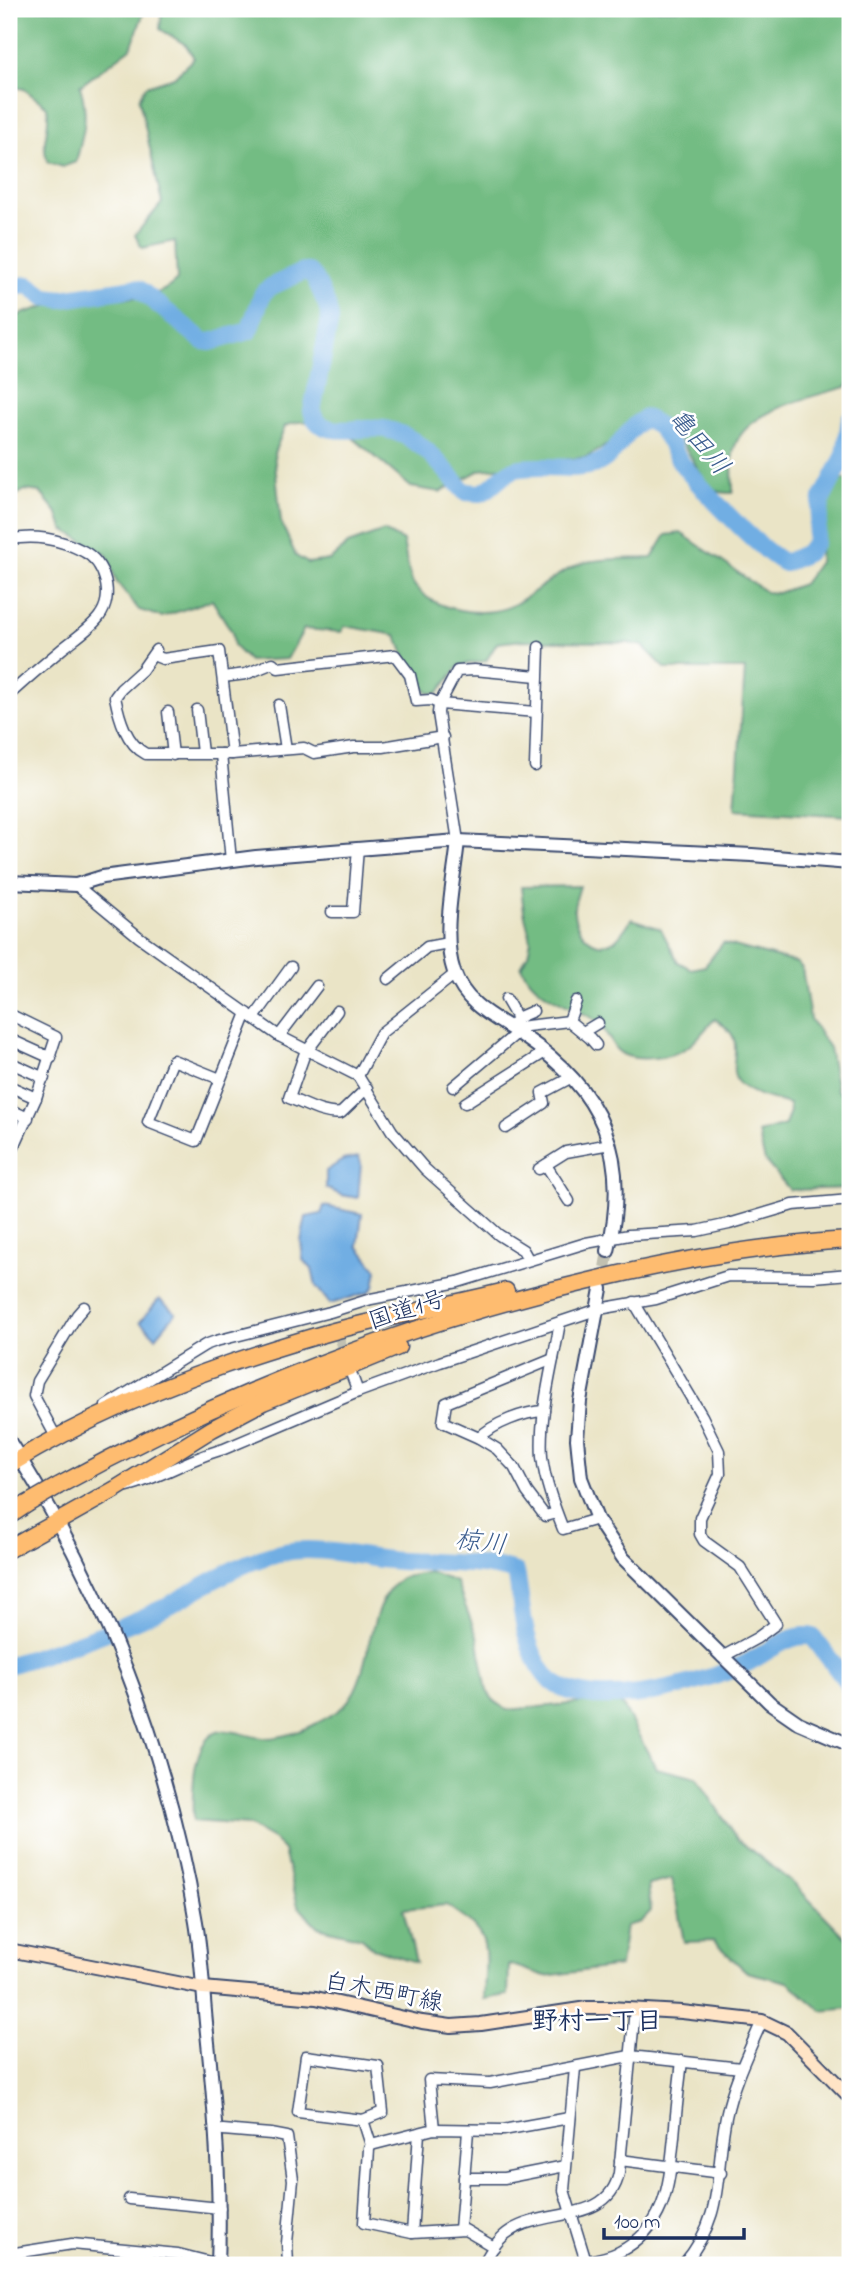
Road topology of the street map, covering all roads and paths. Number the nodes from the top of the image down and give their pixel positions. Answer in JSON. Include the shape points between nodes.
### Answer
{"nodes":[{"id":1,"x":9,"y":540,"type":"edge"},
{"id":2,"x":539,"y":647,"type":"dead end"},
{"id":3,"x":537,"y":676,"type":"junction"},
{"id":4,"x":223,"y":677,"type":"junction"},
{"id":5,"x":9,"y":695,"type":"edge"},
{"id":6,"x":440,"y":704,"type":"junction"},
{"id":7,"x":279,"y":705,"type":"dead end"},
{"id":8,"x":197,"y":710,"type":"dead end"},
{"id":9,"x":168,"y":712,"type":"dead end"},
{"id":10,"x":536,"y":712,"type":"junction"},
{"id":11,"x":443,"y":737,"type":"junction"},
{"id":12,"x":286,"y":749,"type":"junction"},
{"id":13,"x":202,"y":754,"type":"junction"},
{"id":14,"x":226,"y":754,"type":"junction"},
{"id":15,"x":173,"y":755,"type":"junction"},
{"id":16,"x":535,"y":766,"type":"dead end"},
{"id":17,"x":458,"y":841,"type":"junction"},
{"id":18,"x":358,"y":848,"type":"junction"},
{"id":19,"x":231,"y":861,"type":"junction"},
{"id":20,"x":850,"y":863,"type":"edge"},
{"id":21,"x":9,"y":882,"type":"edge"},
{"id":22,"x":76,"y":885,"type":"junction"},
{"id":23,"x":332,"y":912,"type":"dead end"},
{"id":24,"x":448,"y":943,"type":"junction"},
{"id":25,"x":291,"y":967,"type":"dead end"},
{"id":26,"x":454,"y":974,"type":"junction"},
{"id":27,"x":388,"y":979,"type":"dead end"},
{"id":28,"x":317,"y":986,"type":"dead end"},
{"id":29,"x":506,"y":999,"type":"dead end"},
{"id":30,"x":576,"y":1002,"type":"dead end"},
{"id":31,"x":337,"y":1011,"type":"dead end"},
{"id":32,"x":533,"y":1011,"type":"dead end"},
{"id":33,"x":9,"y":1014,"type":"edge"},
{"id":34,"x":251,"y":1015,"type":"junction"},
{"id":35,"x":569,"y":1021,"type":"junction"},
{"id":36,"x":598,"y":1023,"type":"dead end"},
{"id":37,"x":515,"y":1026,"type":"junction"},
{"id":38,"x":583,"y":1032,"type":"junction"},
{"id":39,"x":279,"y":1036,"type":"junction"},
{"id":40,"x":9,"y":1039,"type":"edge"},
{"id":41,"x":596,"y":1045,"type":"dead end"},
{"id":42,"x":307,"y":1051,"type":"junction"},
{"id":43,"x":545,"y":1052,"type":"junction"},
{"id":44,"x":51,"y":1058,"type":"junction"},
{"id":45,"x":9,"y":1062,"type":"edge"},
{"id":46,"x":358,"y":1076,"type":"junction"},
{"id":47,"x":572,"y":1077,"type":"junction"},
{"id":48,"x":44,"y":1078,"type":"junction"},
{"id":49,"x":220,"y":1079,"type":"junction"},
{"id":50,"x":9,"y":1086,"type":"edge"},
{"id":51,"x":453,"y":1087,"type":"dead end"},
{"id":52,"x":367,"y":1088,"type":"junction"},
{"id":53,"x":36,"y":1098,"type":"junction"},
{"id":54,"x":465,"y":1103,"type":"dead end"},
{"id":55,"x":9,"y":1109,"type":"edge"},
{"id":56,"x":28,"y":1118,"type":"junction"},
{"id":57,"x":506,"y":1128,"type":"dead end"},
{"id":58,"x":13,"y":1135,"type":"edge"},
{"id":59,"x":610,"y":1144,"type":"junction"},
{"id":60,"x":9,"y":1157,"type":"edge"},
{"id":61,"x":850,"y":1200,"type":"edge"},
{"id":62,"x":569,"y":1201,"type":"dead end"},
{"id":63,"x":850,"y":1240,"type":"edge"},
{"id":64,"x":610,"y":1244,"type":"junction"},
{"id":65,"x":528,"y":1259,"type":"junction"},
{"id":66,"x":638,"y":1270,"type":"junction"},
{"id":67,"x":850,"y":1274,"type":"edge"},
{"id":68,"x":601,"y":1289,"type":"tunnel mouth"},
{"id":69,"x":634,"y":1302,"type":"junction"},
{"id":70,"x":502,"y":1303,"type":"junction"},
{"id":71,"x":84,"y":1307,"type":"dead end"},
{"id":72,"x":598,"y":1309,"type":"junction"},
{"id":73,"x":330,"y":1312,"type":"junction"},
{"id":74,"x":560,"y":1322,"type":"junction"},
{"id":75,"x":335,"y":1325,"type":"tunnel mouth"},
{"id":76,"x":553,"y":1359,"type":"junction"},
{"id":77,"x":351,"y":1373,"type":"dead end"},
{"id":78,"x":358,"y":1392,"type":"junction"},
{"id":79,"x":544,"y":1411,"type":"junction"},
{"id":80,"x":86,"y":1423,"type":"junction"},
{"id":81,"x":480,"y":1437,"type":"junction"},
{"id":82,"x":57,"y":1438,"type":"junction"},
{"id":83,"x":9,"y":1441,"type":"edge"},
{"id":84,"x":14,"y":1462,"type":"edge"},
{"id":85,"x":114,"y":1490,"type":"junction"},
{"id":86,"x":556,"y":1513,"type":"junction"},
{"id":87,"x":9,"y":1516,"type":"edge"},
{"id":88,"x":597,"y":1519,"type":"junction"},
{"id":89,"x":58,"y":1521,"type":"junction"},
{"id":90,"x":9,"y":1549,"type":"edge"},
{"id":91,"x":724,"y":1659,"type":"junction"},
{"id":92,"x":850,"y":1745,"type":"edge"},
{"id":93,"x":9,"y":1950,"type":"edge"},
{"id":94,"x":203,"y":1988,"type":"junction"},
{"id":95,"x":635,"y":2009,"type":"junction"},
{"id":96,"x":762,"y":2021,"type":"junction"},
{"id":97,"x":630,"y":2056,"type":"junction"},
{"id":98,"x":682,"y":2061,"type":"junction"},
{"id":99,"x":575,"y":2068,"type":"junction"},
{"id":100,"x":741,"y":2068,"type":"junction"},
{"id":101,"x":850,"y":2097,"type":"edge"},
{"id":102,"x":569,"y":2118,"type":"junction"},
{"id":103,"x":363,"y":2120,"type":"junction"},
{"id":104,"x":434,"y":2129,"type":"junction"},
{"id":105,"x":223,"y":2130,"type":"dead end"},
{"id":106,"x":468,"y":2131,"type":"junction"},
{"id":107,"x":419,"y":2133,"type":"junction"},
{"id":108,"x":371,"y":2145,"type":"junction"},
{"id":109,"x":620,"y":2160,"type":"junction"},
{"id":110,"x":565,"y":2166,"type":"junction"},
{"id":111,"x":671,"y":2167,"type":"junction"},
{"id":112,"x":721,"y":2173,"type":"junction"},
{"id":113,"x":464,"y":2178,"type":"junction"},
{"id":114,"x":129,"y":2199,"type":"dead end"},
{"id":115,"x":219,"y":2208,"type":"junction"},
{"id":116,"x":571,"y":2213,"type":"junction"},
{"id":117,"x":460,"y":2229,"type":"junction"},
{"id":118,"x":412,"y":2233,"type":"junction"},
{"id":119,"x":494,"y":2247,"type":"junction"},
{"id":120,"x":9,"y":2254,"type":"edge"},
{"id":121,"x":586,"y":2263,"type":"edge"},
{"id":122,"x":218,"y":2265,"type":"edge"},
{"id":123,"x":288,"y":2265,"type":"edge"},
{"id":124,"x":483,"y":2265,"type":"edge"},
{"id":125,"x":567,"y":2265,"type":"edge"},
{"id":126,"x":683,"y":2265,"type":"edge"}],
"edges":[{"from":1,"to":5,"type":"street","via":[[50,540],[89,555],[103,572],[106,598],[98,619]]},
{"from":2,"to":3,"type":"street"},
{"from":3,"to":6,"type":"street","via":[[457,671]]},
{"from":3,"to":10,"type":"street"},
{"from":4,"to":6,"type":"street","via":[[273,663],[278,668],[395,655],[410,675],[416,701]]},
{"from":4,"to":14,"type":"street"},
{"from":4,"to":15,"type":"street","via":[[219,651],[163,659],[155,652],[116,695],[121,724],[140,751]]},
{"from":6,"to":10,"type":"street"},
{"from":6,"to":11,"type":"street"},
{"from":7,"to":12,"type":"street"},
{"from":8,"to":13,"type":"street"},
{"from":9,"to":15,"type":"street"},
{"from":10,"to":16,"type":"street"},
{"from":11,"to":12,"type":"street","via":[[314,753],[304,748]]},
{"from":11,"to":17,"type":"street"},
{"from":12,"to":14,"type":"street"},
{"from":13,"to":14,"type":"street"},
{"from":13,"to":15,"type":"street"},
{"from":14,"to":19,"type":"street"},
{"from":17,"to":18,"type":"street"},
{"from":17,"to":20,"type":"street"},
{"from":17,"to":24,"type":"street"},
{"from":18,"to":19,"type":"street"},
{"from":18,"to":23,"type":"street","via":[[353,912]]},
{"from":19,"to":22,"type":"street","via":[[102,877]]},
{"from":21,"to":22,"type":"street"},
{"from":22,"to":34,"type":"street","via":[[139,937]]},
{"from":24,"to":26,"type":"street"},
{"from":24,"to":27,"type":"street","via":[[426,947]]},
{"from":25,"to":34,"type":"street"},
{"from":26,"to":37,"type":"street","via":[[483,1012]]},
{"from":26,"to":46,"type":"street","via":[[381,1032]]},
{"from":28,"to":39,"type":"street"},
{"from":29,"to":37,"type":"street"},
{"from":30,"to":35,"type":"street"},
{"from":31,"to":42,"type":"street"},
{"from":32,"to":37,"type":"street"},
{"from":33,"to":44,"type":"street","via":[[56,1037]]},
{"from":34,"to":39,"type":"street"},
{"from":34,"to":49,"type":"street"},
{"from":35,"to":37,"type":"street"},
{"from":35,"to":38,"type":"street"},
{"from":36,"to":38,"type":"street"},
{"from":37,"to":43,"type":"street"},
{"from":37,"to":51,"type":"street"},
{"from":38,"to":41,"type":"street"},
{"from":39,"to":42,"type":"street"},
{"from":40,"to":44,"type":"street"},
{"from":42,"to":46,"type":"street"},
{"from":42,"to":52,"type":"street","via":[[289,1098],[337,1114]]},
{"from":43,"to":47,"type":"street"},
{"from":43,"to":54,"type":"street"},
{"from":44,"to":48,"type":"street"},
{"from":45,"to":48,"type":"street"},
{"from":46,"to":52,"type":"street"},
{"from":47,"to":57,"type":"street","via":[[542,1093],[544,1103]]},
{"from":47,"to":59,"type":"street","via":[[593,1106]]},
{"from":48,"to":53,"type":"street"},
{"from":49,"to":49,"type":"street","via":[[196,1141],[148,1122],[173,1060]]},
{"from":50,"to":53,"type":"street"},
{"from":52,"to":65,"type":"street","via":[[391,1131],[425,1169]]},
{"from":53,"to":56,"type":"street"},
{"from":55,"to":56,"type":"street"},
{"from":56,"to":58,"type":"street"},
{"from":58,"to":60,"type":"street"},
{"from":59,"to":62,"type":"street","via":[[566,1152],[542,1167]]},
{"from":59,"to":64,"type":"street","via":[[617,1194]]},
{"from":61,"to":64,"type":"street","via":[[793,1205],[697,1231]]},
{"from":63,"to":66,"type":"highway","name":"国道1号","via":[[713,1255]]},
{"from":64,"to":65,"type":"street"},
{"from":65,"to":73,"type":"street","via":[[458,1282]]},
{"from":66,"to":70,"type":"highway","name":"国道1号"},
{"from":66,"to":80,"type":"highway","via":[[611,1268],[586,1273],[336,1331],[210,1371]]},
{"from":67,"to":69,"type":"street","via":[[728,1276]]},
{"from":68,"to":72,"type":"street"},
{"from":69,"to":72,"type":"street"},
{"from":69,"to":91,"type":"street","via":[[719,1451],[720,1474],[700,1518],[700,1534],[740,1567],[776,1624]]},
{"from":70,"to":85,"type":"highway","via":[[496,1311],[263,1402]]},
{"from":70,"to":87,"type":"highway","name":"国道1号","bridge":true,"via":[[348,1352],[245,1393],[169,1428]]},
{"from":71,"to":82,"type":"street","via":[[37,1381],[34,1396]]},
{"from":72,"to":74,"type":"street"},
{"from":72,"to":88,"type":"street","via":[[577,1440],[581,1478]]},
{"from":73,"to":75,"type":"street"},
{"from":73,"to":80,"type":"street","via":[[205,1345]]},
{"from":74,"to":76,"type":"street"},
{"from":74,"to":78,"type":"street"},
{"from":76,"to":79,"type":"street"},
{"from":76,"to":81,"type":"street","via":[[446,1404],[443,1422]]},
{"from":77,"to":78,"type":"street"},
{"from":78,"to":85,"type":"street","via":[[155,1478]]},
{"from":79,"to":81,"type":"street","via":[[534,1411]]},
{"from":79,"to":86,"type":"street","via":[[542,1456]]},
{"from":80,"to":82,"type":"highway"},
{"from":81,"to":86,"type":"street","via":[[514,1466],[545,1516]]},
{"from":82,"to":84,"type":"highway"},
{"from":83,"to":84,"type":"street"},
{"from":84,"to":89,"type":"street"},
{"from":85,"to":89,"type":"highway"},
{"from":86,"to":88,"type":"street","via":[[563,1529]]},
{"from":88,"to":91,"type":"street","via":[[623,1558]]},
{"from":89,"to":90,"type":"highway"},
{"from":89,"to":94,"type":"street","via":[[120,1652],[165,1781],[196,1924]]},
{"from":91,"to":92,"type":"street","via":[[770,1703],[799,1723]]},
{"from":93,"to":94,"type":"main road","name":"白木西町線"},
{"from":94,"to":95,"type":"main road","name":"白木西町線","via":[[316,1998],[452,2026],[587,2008]]},
{"from":94,"to":115,"type":"street"},
{"from":95,"to":96,"type":"main road","name":"白木西町線"},
{"from":95,"to":97,"type":"street"},
{"from":96,"to":100,"type":"street"},
{"from":96,"to":101,"type":"main road","name":"白木西町線","via":[[787,2034]]},
{"from":97,"to":98,"type":"street"},
{"from":97,"to":99,"type":"street"},
{"from":97,"to":109,"type":"street"},
{"from":98,"to":100,"type":"street"},
{"from":98,"to":111,"type":"street"},
{"from":99,"to":102,"type":"street"},
{"from":99,"to":104,"type":"street","via":[[490,2083],[429,2080]]},
{"from":100,"to":112,"type":"street","via":[[724,2130]]},
{"from":102,"to":106,"type":"street"},
{"from":102,"to":110,"type":"street"},
{"from":103,"to":103,"type":"street","via":[[383,2112],[377,2066],[306,2056],[298,2112]]},
{"from":103,"to":108,"type":"street"},
{"from":104,"to":106,"type":"street"},
{"from":104,"to":107,"type":"street"},
{"from":105,"to":123,"type":"street","via":[[287,2137],[293,2173]]},
{"from":106,"to":113,"type":"street"},
{"from":107,"to":108,"type":"street"},
{"from":107,"to":118,"type":"street"},
{"from":108,"to":118,"type":"street","via":[[365,2223]]},
{"from":109,"to":111,"type":"street"},
{"from":109,"to":116,"type":"street","via":[[616,2185],[606,2200]]},
{"from":110,"to":113,"type":"street","via":[[504,2178]]},
{"from":110,"to":116,"type":"street","via":[[564,2190]]},
{"from":111,"to":112,"type":"street"},
{"from":111,"to":121,"type":"street","via":[[662,2205],[641,2237],[616,2253]]},
{"from":112,"to":126,"type":"street","via":[[709,2224]]},
{"from":113,"to":117,"type":"street"},
{"from":114,"to":115,"type":"street"},
{"from":115,"to":122,"type":"street"},
{"from":116,"to":119,"type":"street","via":[[522,2224]]},
{"from":116,"to":121,"type":"street"},
{"from":117,"to":118,"type":"street"},
{"from":117,"to":119,"type":"street"},
{"from":119,"to":124,"type":"street"},
{"from":120,"to":122,"type":"street","via":[[72,2244],[178,2254]]},
{"from":121,"to":125,"type":"street"}]}
